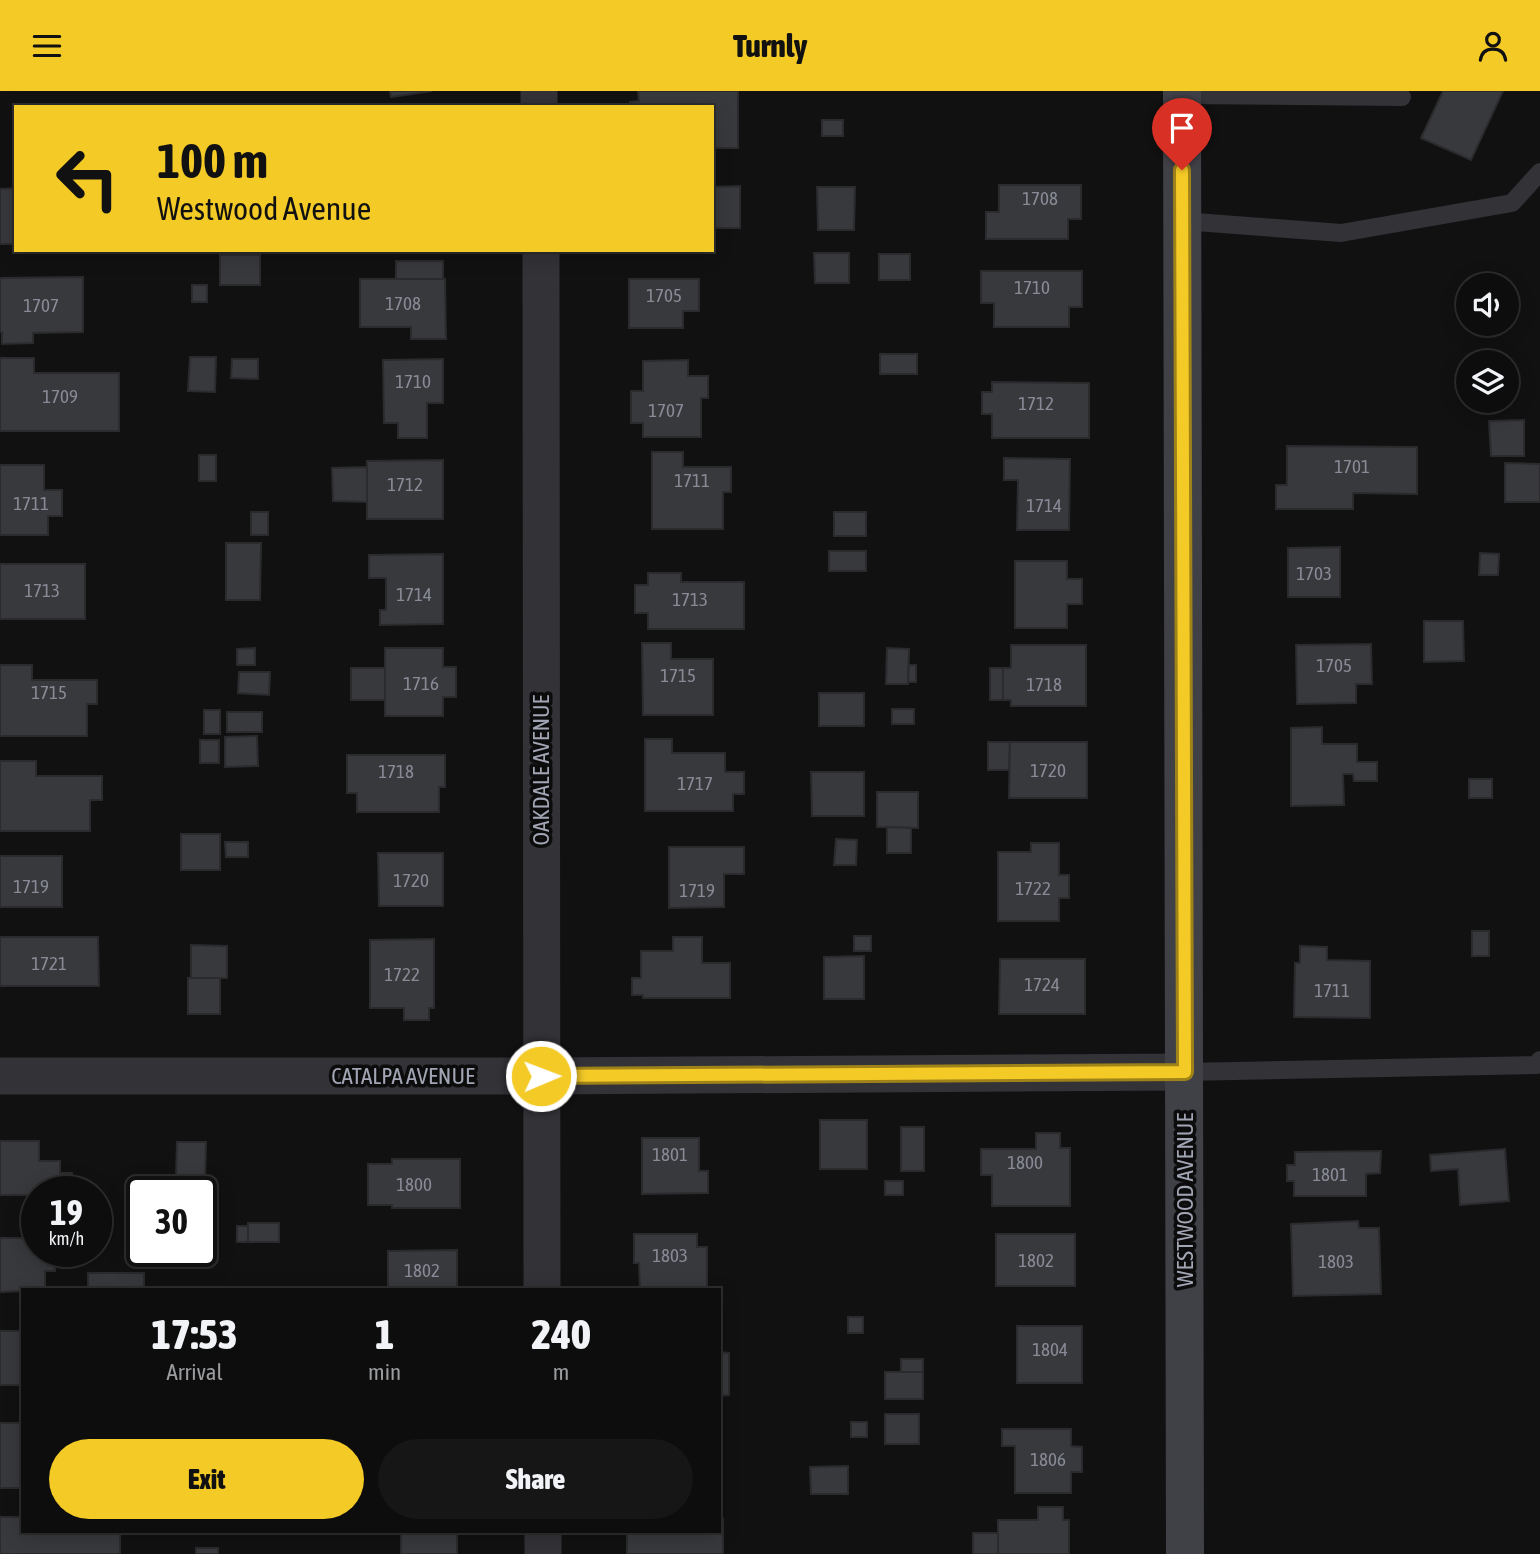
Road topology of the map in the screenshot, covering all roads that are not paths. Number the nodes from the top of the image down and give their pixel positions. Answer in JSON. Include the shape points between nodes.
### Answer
{"nodes":[{"id":1,"x":1182,"y":93,"type":"edge"},
{"id":2,"x":1402,"y":97,"type":"dead end"},
{"id":3,"x":1540,"y":172,"type":"edge"},
{"id":4,"x":1182,"y":221,"type":"junction"},
{"id":5,"x":541,"y":252,"type":"edge"},
{"id":6,"x":1540,"y":1060,"type":"edge"},
{"id":7,"x":1185,"y":1072,"type":"junction"},
{"id":8,"x":0,"y":1076,"type":"edge"},
{"id":9,"x":541,"y":1076,"type":"junction"},
{"id":10,"x":542,"y":1288,"type":"edge"},
{"id":11,"x":543,"y":1533,"type":"edge"},
{"id":12,"x":543,"y":1554,"type":"edge"},
{"id":13,"x":1185,"y":1554,"type":"edge"}],
"edges":[{"from":1,"to":2,"type":"lane"},
{"from":1,"to":4,"type":"main road","name":"WESTWOOD AVENUE"},
{"from":3,"to":4,"type":"lane","via":[[1512,202],[1341,233]]},
{"from":4,"to":7,"type":"main road","name":"WESTWOOD AVENUE"},
{"from":5,"to":9,"type":"street","name":"OAKDALE AVENUE"},
{"from":6,"to":7,"type":"lane","via":[[1537,1065]]},
{"from":7,"to":9,"type":"street","name":"CATALPA AVENUE"},
{"from":7,"to":13,"type":"main road","name":"WESTWOOD AVENUE"},
{"from":8,"to":9,"type":"street","name":"CATALPA AVENUE"},
{"from":9,"to":10,"type":"street","name":"OAKDALE AVENUE"},
{"from":11,"to":12,"type":"street"}]}
